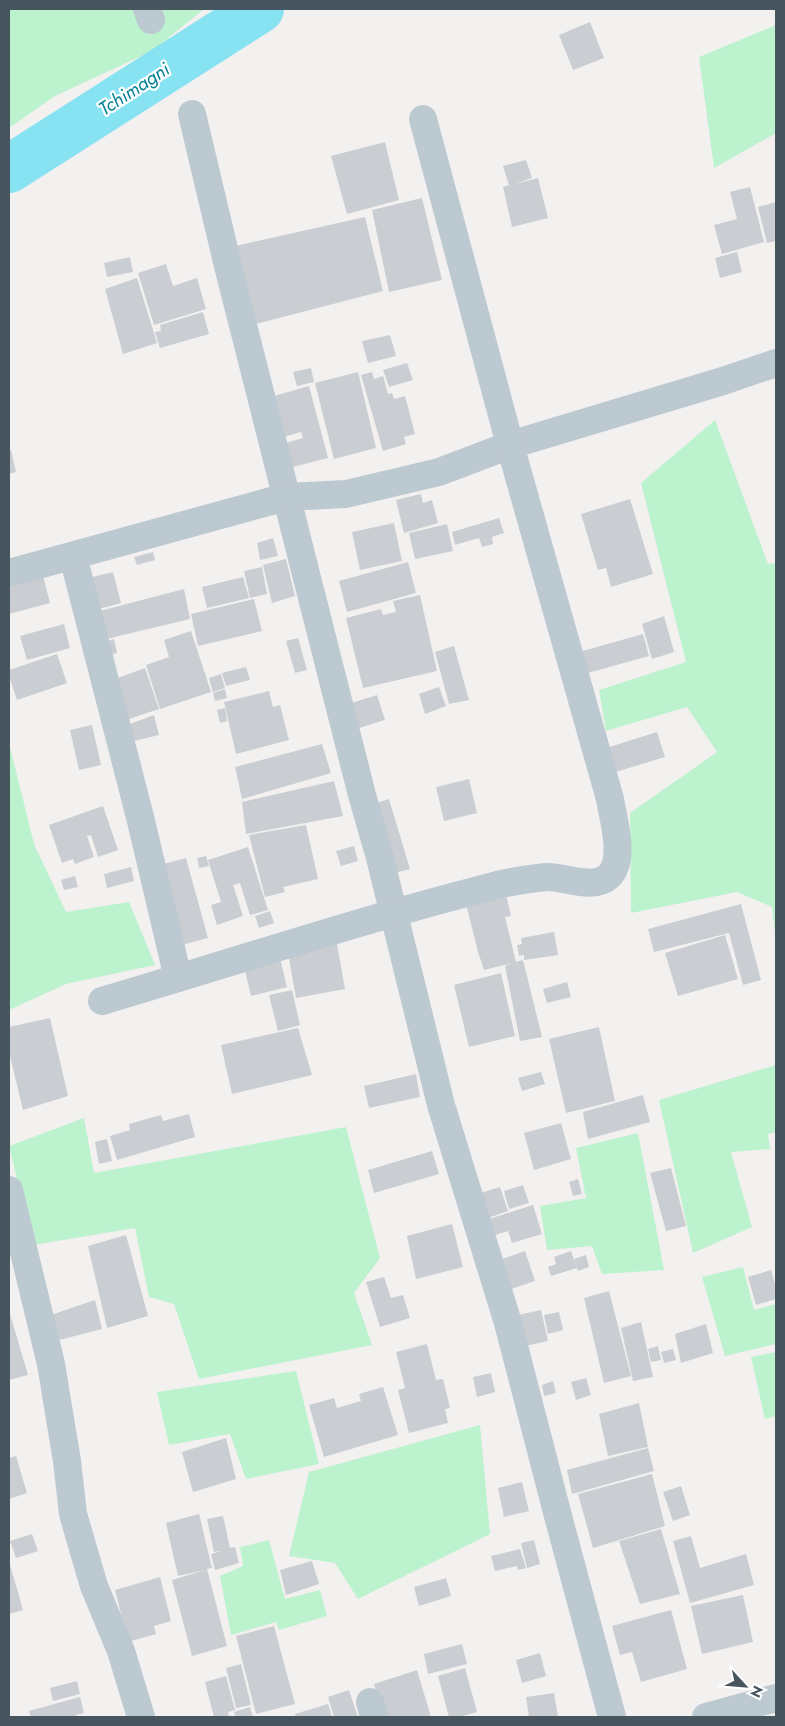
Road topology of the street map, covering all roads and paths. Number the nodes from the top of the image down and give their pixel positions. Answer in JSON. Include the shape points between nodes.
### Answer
{"nodes":[{"id":1,"x":192,"y":114,"type":"dead end"},
{"id":2,"x":423,"y":118,"type":"dead end"},
{"id":3,"x":776,"y":363,"type":"edge"},
{"id":4,"x":510,"y":445,"type":"junction"},
{"id":5,"x":286,"y":497,"type":"junction"},
{"id":6,"x":73,"y":556,"type":"junction"},
{"id":7,"x":9,"y":573,"type":"edge"},
{"id":8,"x":394,"y":914,"type":"junction"},
{"id":9,"x":178,"y":978,"type":"junction"},
{"id":10,"x":102,"y":1001,"type":"dead end"},
{"id":11,"x":9,"y":1190,"type":"edge"},
{"id":12,"x":776,"y":1698,"type":"edge"},
{"id":13,"x":141,"y":1717,"type":"edge"},
{"id":14,"x":612,"y":1717,"type":"edge"},
{"id":15,"x":706,"y":1717,"type":"edge"}],
"edges":[{"from":1,"to":5,"type":"street"},
{"from":2,"to":4,"type":"street"},
{"from":3,"to":4,"type":"street"},
{"from":4,"to":5,"type":"street","via":[[439,472],[346,494]]},
{"from":4,"to":8,"type":"street","via":[[610,799],[618,852],[614,869],[598,881],[548,877],[492,886]]},
{"from":5,"to":6,"type":"street"},
{"from":5,"to":8,"type":"street"},
{"from":6,"to":7,"type":"street"},
{"from":6,"to":9,"type":"street"},
{"from":8,"to":9,"type":"street"},
{"from":8,"to":14,"type":"street","via":[[441,1105],[508,1323]]},
{"from":9,"to":10,"type":"street"},
{"from":11,"to":13,"type":"street","via":[[51,1364],[73,1514],[94,1586],[121,1651]]},
{"from":12,"to":15,"type":"street"}]}
